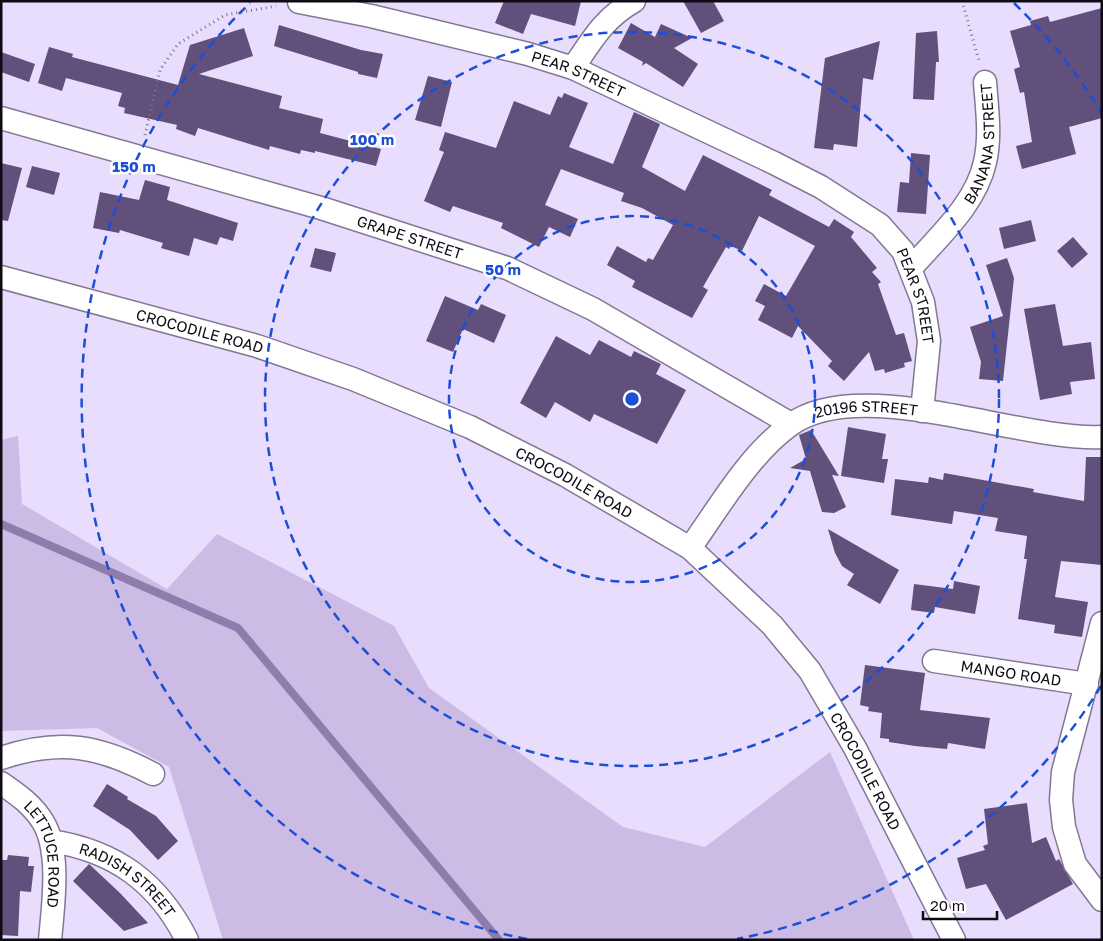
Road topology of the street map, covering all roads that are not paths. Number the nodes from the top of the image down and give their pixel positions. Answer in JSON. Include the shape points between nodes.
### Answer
{"nodes":[{"id":1,"x":634,"y":1,"type":"edge"},
{"id":2,"x":299,"y":2,"type":"edge"},
{"id":3,"x":573,"y":68,"type":"junction"},
{"id":4,"x":985,"y":82,"type":"road end"},
{"id":5,"x":1,"y":118,"type":"edge"},
{"id":6,"x":912,"y":268,"type":"junction"},
{"id":7,"x":1,"y":277,"type":"edge"},
{"id":8,"x":922,"y":411,"type":"junction"},
{"id":9,"x":791,"y":424,"type":"junction"},
{"id":10,"x":1102,"y":438,"type":"edge"},
{"id":11,"x":690,"y":548,"type":"junction"},
{"id":12,"x":1102,"y":623,"type":"edge"},
{"id":13,"x":934,"y":661,"type":"dead end"},
{"id":14,"x":1087,"y":684,"type":"junction"},
{"id":15,"x":1,"y":758,"type":"edge"},
{"id":16,"x":153,"y":774,"type":"dead end"},
{"id":17,"x":1,"y":783,"type":"edge"},
{"id":18,"x":51,"y":841,"type":"junction"},
{"id":19,"x":1102,"y":900,"type":"edge"},
{"id":20,"x":50,"y":940,"type":"edge"},
{"id":21,"x":187,"y":940,"type":"edge"},
{"id":22,"x":954,"y":940,"type":"edge"}],
"edges":[{"from":1,"to":3,"type":"street","via":[[604,23]]},
{"from":2,"to":3,"type":"street","name":"PEAR STREET","via":[[371,16]]},
{"from":3,"to":6,"type":"street","name":"PEAR STREET","via":[[820,187],[880,225],[904,251]]},
{"from":4,"to":6,"type":"street","name":"BANANA STREET","via":[[989,130],[985,163],[977,185],[963,208]]},
{"from":5,"to":9,"type":"street","name":"GRAPE STREET","via":[[321,208],[507,268],[593,309]]},
{"from":6,"to":8,"type":"street","name":"PEAR STREET","via":[[923,302],[929,341]]},
{"from":7,"to":11,"type":"street","name":"CROCODILE ROAD","via":[[257,346],[353,379],[470,426],[565,475]]},
{"from":8,"to":9,"type":"street","name":"20196 STREET","via":[[866,405],[836,407]]},
{"from":8,"to":10,"type":"street","name":"20196 STREET","via":[[1059,435]]},
{"from":9,"to":11,"type":"street","name":"20196 STREET","via":[[751,464]]},
{"from":11,"to":22,"type":"street","name":"CROCODILE ROAD","via":[[772,625],[810,671],[856,748]]},
{"from":12,"to":14,"type":"street"},
{"from":13,"to":14,"type":"street","name":"MANGO ROAD"},
{"from":14,"to":19,"type":"street","via":[[1063,772],[1062,800],[1064,827],[1075,864]]},
{"from":15,"to":16,"type":"street","via":[[47,748],[91,749],[123,758]]},
{"from":17,"to":18,"type":"street","name":"LETTUCE ROAD","via":[[34,810],[44,823]]},
{"from":18,"to":20,"type":"street","name":"LETTUCE ROAD","via":[[54,895]]},
{"from":18,"to":21,"type":"street","name":"RADISH STREET","via":[[101,853],[133,872],[171,911]]}]}
